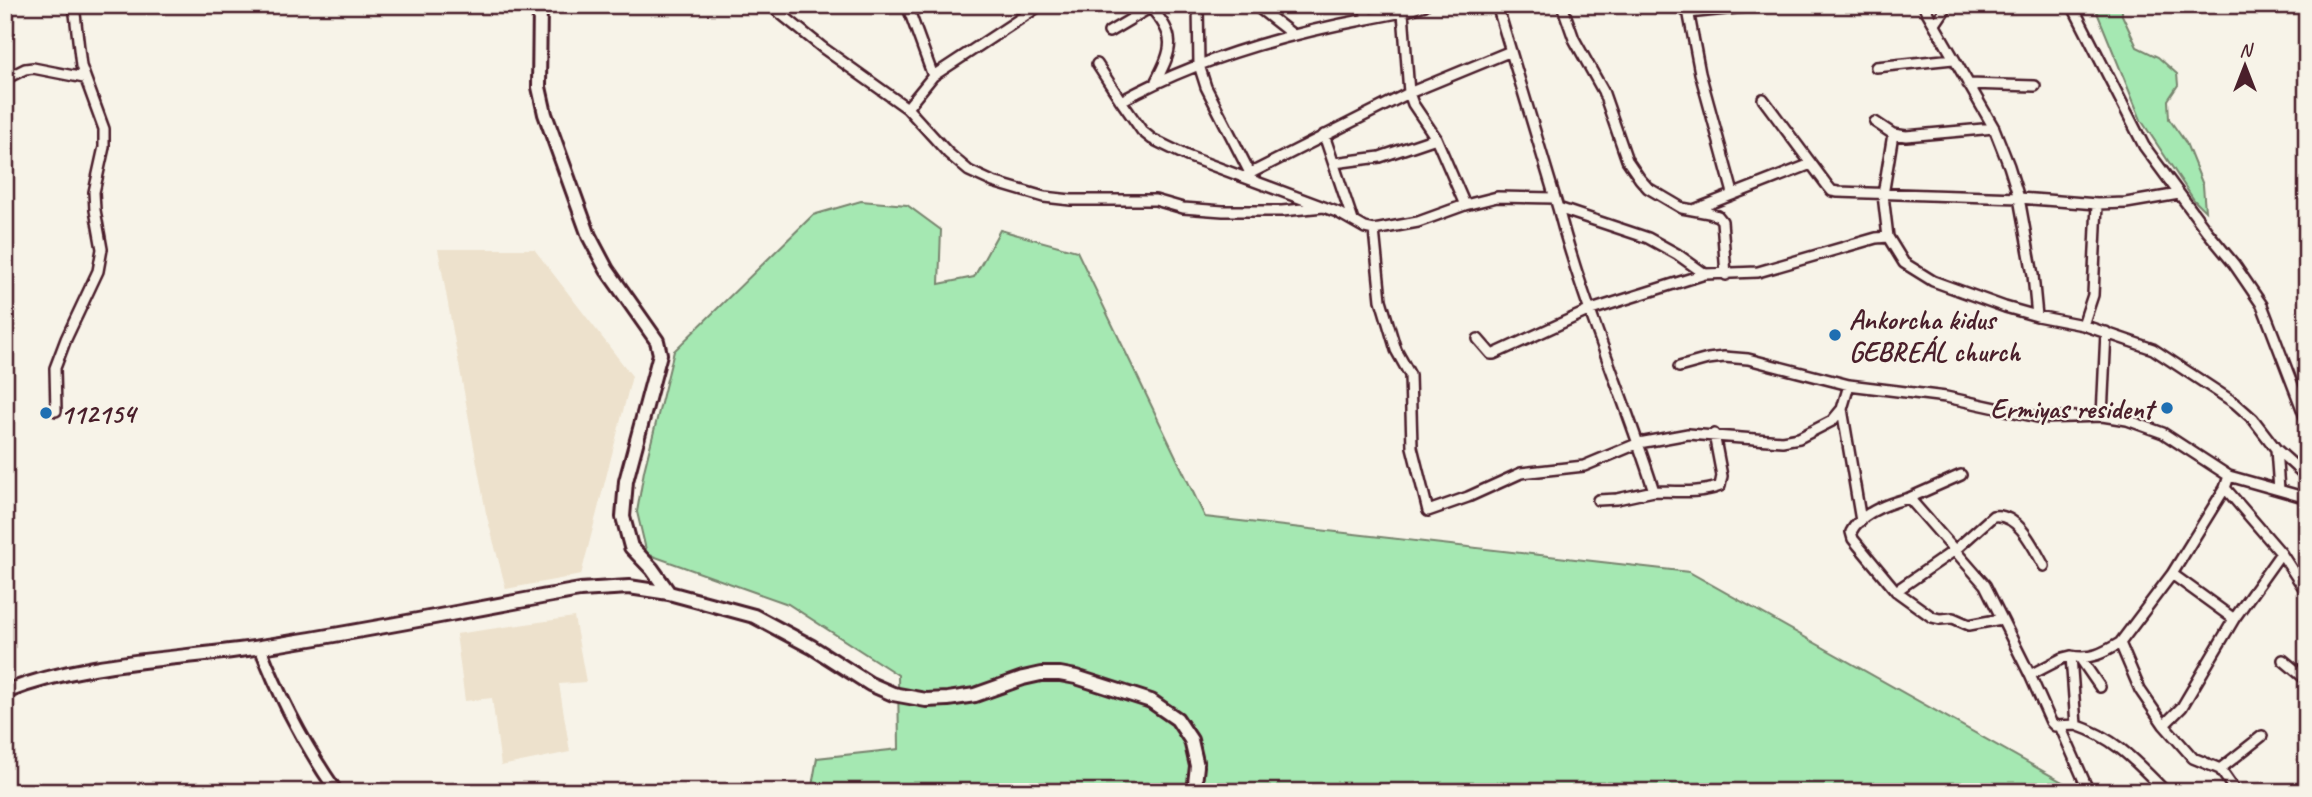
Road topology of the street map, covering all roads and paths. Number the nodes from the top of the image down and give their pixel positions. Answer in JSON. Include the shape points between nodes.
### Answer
{"nodes":[{"id":1,"x":74,"y":5,"type":"edge"},
{"id":2,"x":540,"y":5,"type":"edge"},
{"id":3,"x":770,"y":5,"type":"edge"},
{"id":4,"x":907,"y":5,"type":"edge"},
{"id":5,"x":1041,"y":5,"type":"edge"},
{"id":6,"x":1198,"y":5,"type":"edge"},
{"id":7,"x":1255,"y":5,"type":"edge"},
{"id":8,"x":1364,"y":5,"type":"edge"},
{"id":9,"x":1425,"y":5,"type":"edge"},
{"id":10,"x":1497,"y":5,"type":"edge"},
{"id":11,"x":1562,"y":5,"type":"edge"},
{"id":12,"x":1678,"y":5,"type":"edge"},
{"id":13,"x":1765,"y":5,"type":"edge"},
{"id":14,"x":1923,"y":5,"type":"edge"},
{"id":15,"x":1948,"y":5,"type":"edge"},
{"id":16,"x":2071,"y":5,"type":"edge"},
{"id":17,"x":1152,"y":6,"type":"edge"},
{"id":18,"x":1688,"y":9,"type":"edge"},
{"id":19,"x":1403,"y":12,"type":"junction"},
{"id":20,"x":1367,"y":19,"type":"junction"},
{"id":21,"x":1935,"y":24,"type":"junction"},
{"id":22,"x":1109,"y":32,"type":"dead end"},
{"id":23,"x":1292,"y":34,"type":"junction"},
{"id":24,"x":1511,"y":51,"type":"junction"},
{"id":25,"x":1953,"y":59,"type":"junction"},
{"id":26,"x":1097,"y":64,"type":"dead end"},
{"id":27,"x":1199,"y":65,"type":"junction"},
{"id":28,"x":1876,"y":67,"type":"dead end"},
{"id":29,"x":933,"y":76,"type":"junction"},
{"id":30,"x":84,"y":78,"type":"junction"},
{"id":31,"x":5,"y":79,"type":"edge"},
{"id":32,"x":1156,"y":81,"type":"junction"},
{"id":33,"x":1968,"y":83,"type":"junction"},
{"id":34,"x":2035,"y":86,"type":"dead end"},
{"id":35,"x":1409,"y":93,"type":"junction"},
{"id":36,"x":1763,"y":99,"type":"dead end"},
{"id":37,"x":1121,"y":101,"type":"junction"},
{"id":38,"x":907,"y":108,"type":"junction"},
{"id":39,"x":1875,"y":122,"type":"dead end"},
{"id":40,"x":1994,"y":128,"type":"junction"},
{"id":41,"x":1893,"y":134,"type":"junction"},
{"id":42,"x":1324,"y":135,"type":"junction"},
{"id":43,"x":1436,"y":138,"type":"junction"},
{"id":44,"x":1334,"y":163,"type":"junction"},
{"id":45,"x":1811,"y":164,"type":"junction"},
{"id":46,"x":1247,"y":175,"type":"junction"},
{"id":47,"x":1733,"y":193,"type":"junction"},
{"id":48,"x":2179,"y":194,"type":"junction"},
{"id":49,"x":1884,"y":195,"type":"junction"},
{"id":50,"x":1555,"y":198,"type":"junction"},
{"id":51,"x":2019,"y":198,"type":"junction"},
{"id":52,"x":2097,"y":204,"type":"junction"},
{"id":53,"x":1465,"y":205,"type":"junction"},
{"id":54,"x":1324,"y":207,"type":"junction"},
{"id":55,"x":1558,"y":208,"type":"junction"},
{"id":56,"x":1694,"y":210,"type":"junction"},
{"id":57,"x":1353,"y":221,"type":"junction"},
{"id":58,"x":1374,"y":230,"type":"junction"},
{"id":59,"x":1888,"y":237,"type":"junction"},
{"id":60,"x":1705,"y":274,"type":"junction"},
{"id":61,"x":1726,"y":275,"type":"junction"},
{"id":62,"x":1588,"y":311,"type":"junction"},
{"id":63,"x":2037,"y":316,"type":"junction"},
{"id":64,"x":2083,"y":325,"type":"junction"},
{"id":65,"x":2106,"y":332,"type":"junction"},
{"id":66,"x":1478,"y":339,"type":"dead end"},
{"id":67,"x":1679,"y":367,"type":"dead end"},
{"id":68,"x":1849,"y":385,"type":"junction"},
{"id":69,"x":1842,"y":409,"type":"junction"},
{"id":70,"x":56,"y":411,"type":"dead end"},
{"id":71,"x":2102,"y":416,"type":"junction"},
{"id":72,"x":2307,"y":422,"type":"edge"},
{"id":73,"x":1714,"y":434,"type":"junction"},
{"id":74,"x":1639,"y":443,"type":"junction"},
{"id":75,"x":2276,"y":449,"type":"junction"},
{"id":76,"x":1961,"y":475,"type":"dead end"},
{"id":77,"x":2229,"y":476,"type":"junction"},
{"id":78,"x":2307,"y":477,"type":"edge"},
{"id":79,"x":2225,"y":488,"type":"junction"},
{"id":80,"x":1654,"y":491,"type":"junction"},
{"id":81,"x":2279,"y":491,"type":"junction"},
{"id":82,"x":1909,"y":498,"type":"junction"},
{"id":83,"x":2307,"y":498,"type":"edge"},
{"id":84,"x":1598,"y":500,"type":"dead end"},
{"id":85,"x":1861,"y":521,"type":"junction"},
{"id":86,"x":1955,"y":550,"type":"junction"},
{"id":87,"x":2281,"y":553,"type":"junction"},
{"id":88,"x":2044,"y":566,"type":"dead end"},
{"id":89,"x":2172,"y":574,"type":"junction"},
{"id":90,"x":1896,"y":591,"type":"junction"},
{"id":91,"x":669,"y":593,"type":"junction"},
{"id":92,"x":2307,"y":593,"type":"edge"},
{"id":93,"x":2001,"y":619,"type":"junction"},
{"id":94,"x":2234,"y":620,"type":"junction"},
{"id":95,"x":2120,"y":643,"type":"junction"},
{"id":96,"x":260,"y":647,"type":"junction"},
{"id":97,"x":2075,"y":657,"type":"junction"},
{"id":98,"x":2283,"y":660,"type":"dead end"},
{"id":99,"x":2030,"y":676,"type":"junction"},
{"id":100,"x":2307,"y":680,"type":"edge"},
{"id":101,"x":2100,"y":687,"type":"dead end"},
{"id":102,"x":5,"y":692,"type":"edge"},
{"id":103,"x":2076,"y":725,"type":"junction"},
{"id":104,"x":2164,"y":725,"type":"junction"},
{"id":105,"x":2060,"y":726,"type":"junction"},
{"id":106,"x":2262,"y":736,"type":"dead end"},
{"id":107,"x":2220,"y":769,"type":"junction"},
{"id":108,"x":337,"y":792,"type":"edge"},
{"id":109,"x":1194,"y":792,"type":"edge"},
{"id":110,"x":2089,"y":792,"type":"edge"},
{"id":111,"x":2165,"y":792,"type":"edge"},
{"id":112,"x":2236,"y":792,"type":"edge"}],
"edges":[{"from":1,"to":30,"type":"street"},
{"from":2,"to":91,"type":"main road","via":[[539,87],[545,114],[589,236],[657,341],[660,354],[625,481],[623,517],[631,547]]},
{"from":3,"to":38,"type":"street"},
{"from":4,"to":29,"type":"street"},
{"from":5,"to":29,"type":"street"},
{"from":6,"to":27,"type":"street"},
{"from":7,"to":23,"type":"street"},
{"from":8,"to":20,"type":"street"},
{"from":9,"to":19,"type":"street"},
{"from":10,"to":24,"type":"street"},
{"from":11,"to":56,"type":"street","via":[[1574,39],[1603,91],[1633,170],[1648,188]]},
{"from":12,"to":18,"type":"street"},
{"from":13,"to":18,"type":"street"},
{"from":14,"to":21,"type":"street"},
{"from":15,"to":21,"type":"street"},
{"from":16,"to":48,"type":"street","via":[[2144,146]]},
{"from":17,"to":22,"type":"street"},
{"from":17,"to":32,"type":"street","via":[[1171,41],[1169,57]]},
{"from":18,"to":47,"type":"street"},
{"from":19,"to":20,"type":"street"},
{"from":19,"to":35,"type":"street"},
{"from":20,"to":23,"type":"street"},
{"from":21,"to":25,"type":"street"},
{"from":23,"to":27,"type":"street"},
{"from":24,"to":35,"type":"street"},
{"from":24,"to":50,"type":"street"},
{"from":25,"to":28,"type":"street"},
{"from":25,"to":33,"type":"street"},
{"from":26,"to":37,"type":"street"},
{"from":27,"to":32,"type":"street"},
{"from":27,"to":46,"type":"street"},
{"from":29,"to":38,"type":"street"},
{"from":30,"to":31,"type":"street","via":[[25,68]]},
{"from":30,"to":70,"type":"street","via":[[105,136],[94,192],[102,261],[55,368]]},
{"from":32,"to":37,"type":"street"},
{"from":33,"to":34,"type":"street"},
{"from":33,"to":40,"type":"street"},
{"from":35,"to":42,"type":"street"},
{"from":35,"to":43,"type":"street"},
{"from":36,"to":45,"type":"street"},
{"from":37,"to":46,"type":"street","via":[[1152,139]]},
{"from":38,"to":54,"type":"street","via":[[969,171],[1044,197],[1146,199],[1223,211]]},
{"from":39,"to":41,"type":"street"},
{"from":40,"to":41,"type":"street"},
{"from":40,"to":51,"type":"street"},
{"from":41,"to":49,"type":"street"},
{"from":42,"to":44,"type":"street"},
{"from":42,"to":46,"type":"street"},
{"from":43,"to":44,"type":"street","via":[[1380,157]]},
{"from":43,"to":53,"type":"street"},
{"from":44,"to":57,"type":"street"},
{"from":45,"to":47,"type":"street"},
{"from":45,"to":49,"type":"street","via":[[1832,191]]},
{"from":46,"to":54,"type":"street"},
{"from":47,"to":56,"type":"street"},
{"from":48,"to":52,"type":"street"},
{"from":48,"to":72,"type":"street","via":[[2259,299]]},
{"from":49,"to":51,"type":"street"},
{"from":49,"to":59,"type":"street"},
{"from":50,"to":53,"type":"street","via":[[1497,197]]},
{"from":50,"to":55,"type":"street"},
{"from":51,"to":52,"type":"street"},
{"from":51,"to":63,"type":"street"},
{"from":52,"to":64,"type":"street","via":[[2092,295]]},
{"from":53,"to":58,"type":"street","via":[[1418,222]]},
{"from":54,"to":57,"type":"street"},
{"from":55,"to":60,"type":"street","via":[[1648,238]]},
{"from":55,"to":62,"type":"street"},
{"from":56,"to":61,"type":"street","via":[[1722,221]]},
{"from":57,"to":58,"type":"street"},
{"from":58,"to":74,"type":"street","via":[[1381,300],[1396,349],[1410,375],[1412,447],[1427,511],[1521,473],[1584,466]]},
{"from":59,"to":61,"type":"street","via":[[1784,267]]},
{"from":59,"to":63,"type":"street","via":[[1904,263],[1918,274]]},
{"from":60,"to":61,"type":"street"},
{"from":60,"to":62,"type":"street"},
{"from":62,"to":66,"type":"street","via":[[1494,354]]},
{"from":62,"to":74,"type":"street"},
{"from":63,"to":64,"type":"street"},
{"from":64,"to":65,"type":"street"},
{"from":65,"to":71,"type":"street"},
{"from":65,"to":75,"type":"street","via":[[2153,349],[2235,403]]},
{"from":67,"to":68,"type":"street","via":[[1736,358]]},
{"from":68,"to":69,"type":"street"},
{"from":68,"to":71,"type":"street","via":[[1946,397],[2042,418]]},
{"from":69,"to":73,"type":"street","via":[[1832,421],[1798,439]]},
{"from":69,"to":85,"type":"street"},
{"from":71,"to":77,"type":"street","via":[[2163,433]]},
{"from":73,"to":74,"type":"street"},
{"from":73,"to":80,"type":"street","via":[[1720,486]]},
{"from":74,"to":80,"type":"street"},
{"from":75,"to":78,"type":"street"},
{"from":75,"to":81,"type":"street"},
{"from":76,"to":82,"type":"street"},
{"from":77,"to":79,"type":"street"},
{"from":77,"to":81,"type":"street"},
{"from":79,"to":87,"type":"street"},
{"from":79,"to":89,"type":"street"},
{"from":80,"to":84,"type":"street"},
{"from":81,"to":83,"type":"street"},
{"from":82,"to":85,"type":"street","via":[[1879,508]]},
{"from":82,"to":86,"type":"street"},
{"from":85,"to":90,"type":"street","via":[[1851,532],[1853,539]]},
{"from":86,"to":88,"type":"street","via":[[1993,516],[2001,515],[2027,537]]},
{"from":86,"to":90,"type":"street"},
{"from":86,"to":93,"type":"street","via":[[1985,586]]},
{"from":87,"to":92,"type":"street"},
{"from":87,"to":94,"type":"street"},
{"from":89,"to":94,"type":"street"},
{"from":89,"to":95,"type":"street"},
{"from":90,"to":93,"type":"street","via":[[1940,619],[1953,618],[1969,625]]},
{"from":91,"to":96,"type":"main road","via":[[629,587],[580,590]]},
{"from":91,"to":109,"type":"main road","via":[[754,616],[893,694],[948,699],[1023,678],[1060,674],[1151,701],[1177,719],[1191,740],[1197,766]]},
{"from":93,"to":99,"type":"street"},
{"from":94,"to":104,"type":"street","via":[[2182,707]]},
{"from":95,"to":97,"type":"street","via":[[2097,656]]},
{"from":95,"to":104,"type":"street","via":[[2140,690]]},
{"from":96,"to":102,"type":"main road","via":[[83,668]]},
{"from":96,"to":108,"type":"street","via":[[275,686]]},
{"from":97,"to":99,"type":"street","via":[[2063,658]]},
{"from":97,"to":101,"type":"street"},
{"from":97,"to":103,"type":"street"},
{"from":98,"to":100,"type":"street"},
{"from":99,"to":105,"type":"street","via":[[2051,722]]},
{"from":103,"to":105,"type":"street"},
{"from":103,"to":111,"type":"street","via":[[2111,741]]},
{"from":104,"to":107,"type":"street","via":[[2193,758]]},
{"from":105,"to":110,"type":"street"},
{"from":106,"to":107,"type":"street"},
{"from":107,"to":112,"type":"street"}]}
